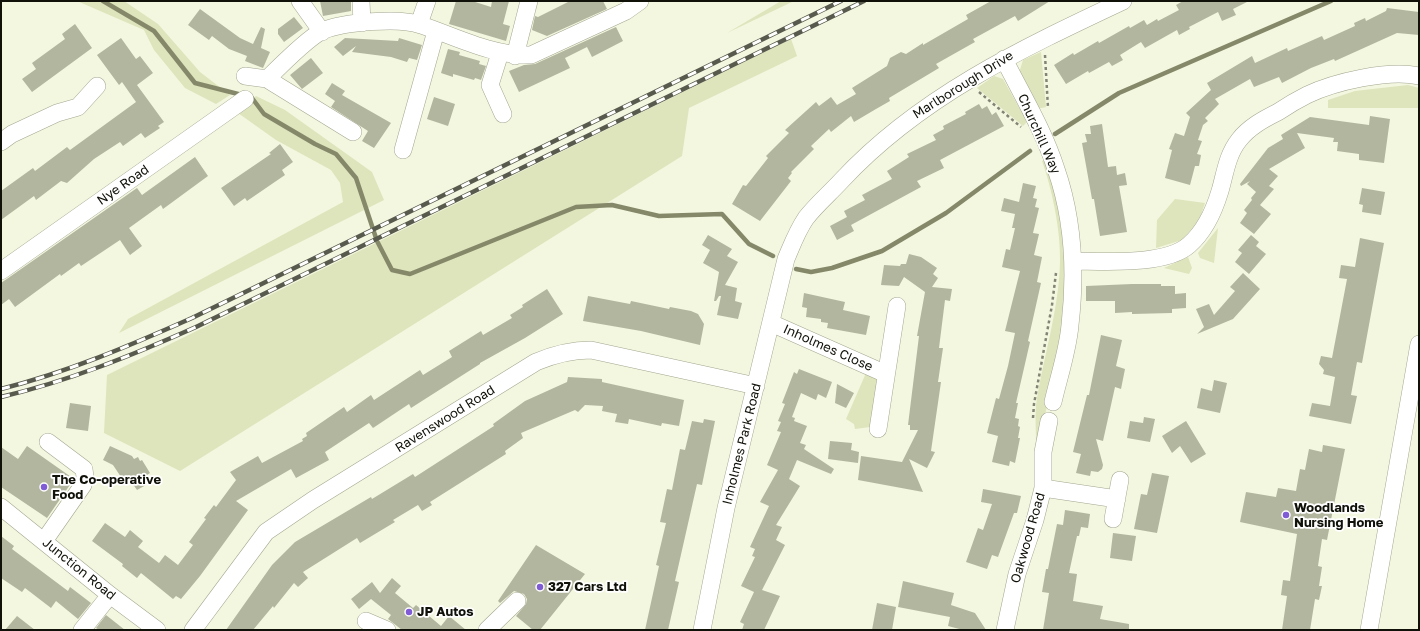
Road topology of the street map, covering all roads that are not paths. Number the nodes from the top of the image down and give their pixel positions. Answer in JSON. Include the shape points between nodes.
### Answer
{"nodes":[{"id":1,"x":300,"y":1,"type":"edge"},
{"id":2,"x":361,"y":1,"type":"edge"},
{"id":3,"x":427,"y":1,"type":"edge"},
{"id":4,"x":529,"y":1,"type":"edge"},
{"id":5,"x":640,"y":1,"type":"edge"},
{"id":6,"x":1123,"y":1,"type":"edge"},
{"id":7,"x":362,"y":23,"type":"junction"},
{"id":8,"x":419,"y":24,"type":"junction"},
{"id":9,"x":436,"y":31,"type":"junction"},
{"id":10,"x":322,"y":32,"type":"junction"},
{"id":11,"x":508,"y":54,"type":"junction"},
{"id":12,"x":1004,"y":59,"type":"junction"},
{"id":13,"x":245,"y":76,"type":"dead end"},
{"id":14,"x":1419,"y":76,"type":"edge"},
{"id":15,"x":267,"y":79,"type":"junction"},
{"id":16,"x":97,"y":86,"type":"dead end"},
{"id":17,"x":244,"y":98,"type":"dead end"},
{"id":18,"x":503,"y":114,"type":"dead end"},
{"id":19,"x":353,"y":132,"type":"dead end"},
{"id":20,"x":1,"y":142,"type":"edge"},
{"id":21,"x":403,"y":150,"type":"dead end"},
{"id":22,"x":786,"y":259,"type":"joint"},
{"id":23,"x":1073,"y":261,"type":"junction"},
{"id":24,"x":1,"y":271,"type":"edge"},
{"id":25,"x":897,"y":306,"type":"dead end"},
{"id":26,"x":771,"y":323,"type":"junction"},
{"id":27,"x":1419,"y":344,"type":"edge"},
{"id":28,"x":886,"y":374,"type":"junction"},
{"id":29,"x":756,"y":386,"type":"junction"},
{"id":30,"x":1053,"y":402,"type":"dead end"},
{"id":31,"x":1041,"y":420,"type":"road end"},
{"id":32,"x":878,"y":428,"type":"dead end"},
{"id":33,"x":48,"y":442,"type":"dead end"},
{"id":34,"x":1120,"y":480,"type":"dead end"},
{"id":35,"x":1043,"y":488,"type":"junction"},
{"id":36,"x":1116,"y":499,"type":"junction"},
{"id":37,"x":1,"y":507,"type":"edge"},
{"id":38,"x":1113,"y":519,"type":"dead end"},
{"id":39,"x":44,"y":541,"type":"junction"},
{"id":40,"x":110,"y":595,"type":"junction"},
{"id":41,"x":517,"y":601,"type":"dead end"},
{"id":42,"x":366,"y":620,"type":"dead end"},
{"id":43,"x":82,"y":630,"type":"edge"},
{"id":44,"x":157,"y":630,"type":"edge"},
{"id":45,"x":193,"y":630,"type":"edge"},
{"id":46,"x":387,"y":630,"type":"edge"},
{"id":47,"x":487,"y":630,"type":"edge"},
{"id":48,"x":702,"y":630,"type":"edge"},
{"id":49,"x":1005,"y":630,"type":"edge"},
{"id":50,"x":1369,"y":630,"type":"edge"}],
"edges":[{"from":1,"to":10,"type":"street"},
{"from":2,"to":7,"type":"street"},
{"from":3,"to":8,"type":"street"},
{"from":4,"to":11,"type":"street"},
{"from":5,"to":11,"type":"street","via":[[626,11],[531,55]]},
{"from":6,"to":12,"type":"street","name":"Marlborough Drive"},
{"from":7,"to":8,"type":"street","via":[[381,21]]},
{"from":7,"to":10,"type":"street","via":[[347,24]]},
{"from":8,"to":9,"type":"street"},
{"from":9,"to":11,"type":"street"},
{"from":9,"to":21,"type":"street"},
{"from":10,"to":15,"type":"street"},
{"from":11,"to":18,"type":"street","via":[[490,86]]},
{"from":12,"to":22,"type":"street","name":"Marlborough Drive","via":[[910,118],[860,160],[806,218]]},
{"from":12,"to":23,"type":"street","name":"Churchill Way","via":[[1056,168],[1066,210]]},
{"from":13,"to":15,"type":"street"},
{"from":14,"to":23,"type":"street","via":[[1409,73],[1389,74],[1350,80],[1308,94],[1258,123],[1239,140],[1228,158],[1207,225],[1188,246],[1170,254],[1144,260]]},
{"from":15,"to":19,"type":"street"},
{"from":16,"to":20,"type":"street","via":[[78,107],[51,116],[12,134]]},
{"from":17,"to":24,"type":"street","name":"Nye Road"},
{"from":22,"to":26,"type":"street","name":"Inholmes Park Road"},
{"from":23,"to":30,"type":"street","name":"Churchill Way","via":[[1070,325]]},
{"from":25,"to":28,"type":"street","name":"Inholmes Close"},
{"from":26,"to":28,"type":"street","name":"Inholmes Close"},
{"from":26,"to":29,"type":"street","name":"Inholmes Park Road"},
{"from":27,"to":50,"type":"street"},
{"from":28,"to":32,"type":"street","name":"Inholmes Close"},
{"from":29,"to":45,"type":"street","name":"Ravenswood Road","via":[[591,350],[556,354],[536,362],[313,500],[266,532]]},
{"from":29,"to":48,"type":"street","name":"Inholmes Park Road","via":[[726,508]]},
{"from":31,"to":35,"type":"street","name":"Oakwood Road"},
{"from":33,"to":39,"type":"street","via":[[84,469],[85,477],[83,485]]},
{"from":34,"to":36,"type":"street"},
{"from":35,"to":36,"type":"street"},
{"from":35,"to":49,"type":"street","name":"Oakwood Road","via":[[1017,574]]},
{"from":36,"to":38,"type":"street"},
{"from":37,"to":39,"type":"street","name":"Junction Road"},
{"from":39,"to":40,"type":"street","name":"Junction Road"},
{"from":40,"to":43,"type":"street"},
{"from":40,"to":44,"type":"street","name":"Junction Road"},
{"from":41,"to":47,"type":"street"},
{"from":42,"to":46,"type":"street"}]}
